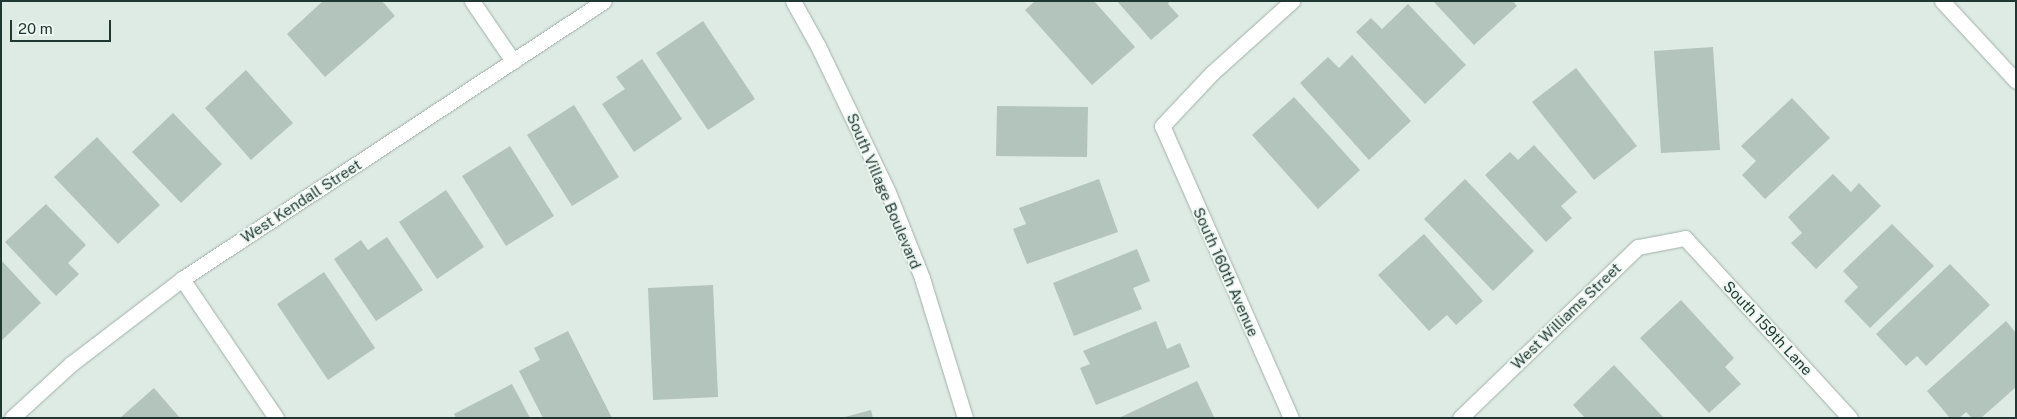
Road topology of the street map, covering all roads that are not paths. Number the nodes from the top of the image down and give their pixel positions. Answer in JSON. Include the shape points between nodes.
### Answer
{"nodes":[{"id":1,"x":472,"y":1,"type":"edge"},
{"id":2,"x":604,"y":1,"type":"edge"},
{"id":3,"x":793,"y":1,"type":"edge"},
{"id":4,"x":1292,"y":1,"type":"edge"},
{"id":5,"x":1942,"y":1,"type":"edge"},
{"id":6,"x":514,"y":61,"type":"junction"},
{"id":7,"x":2016,"y":81,"type":"edge"},
{"id":8,"x":1685,"y":238,"type":"joint"},
{"id":9,"x":182,"y":279,"type":"junction"},
{"id":10,"x":12,"y":418,"type":"edge"},
{"id":11,"x":276,"y":418,"type":"edge"},
{"id":12,"x":965,"y":418,"type":"edge"},
{"id":13,"x":1291,"y":418,"type":"edge"},
{"id":14,"x":1460,"y":418,"type":"edge"},
{"id":15,"x":1850,"y":418,"type":"edge"}],
"edges":[{"from":1,"to":6,"type":"street"},
{"from":2,"to":6,"type":"street","name":"West Kendall Street"},
{"from":3,"to":12,"type":"street","name":"South Village Boulevard","via":[[888,192],[922,278]]},
{"from":4,"to":13,"type":"street","name":"South 160th Avenue","via":[[1212,73],[1162,126]]},
{"from":5,"to":7,"type":"street"},
{"from":6,"to":9,"type":"street","name":"West Kendall Street"},
{"from":8,"to":14,"type":"street","name":"West Williams Street","via":[[1638,247]]},
{"from":8,"to":15,"type":"street","name":"South 159th Lane"},
{"from":9,"to":10,"type":"street","name":"West Kendall Street","via":[[71,364]]},
{"from":9,"to":11,"type":"street"}]}
